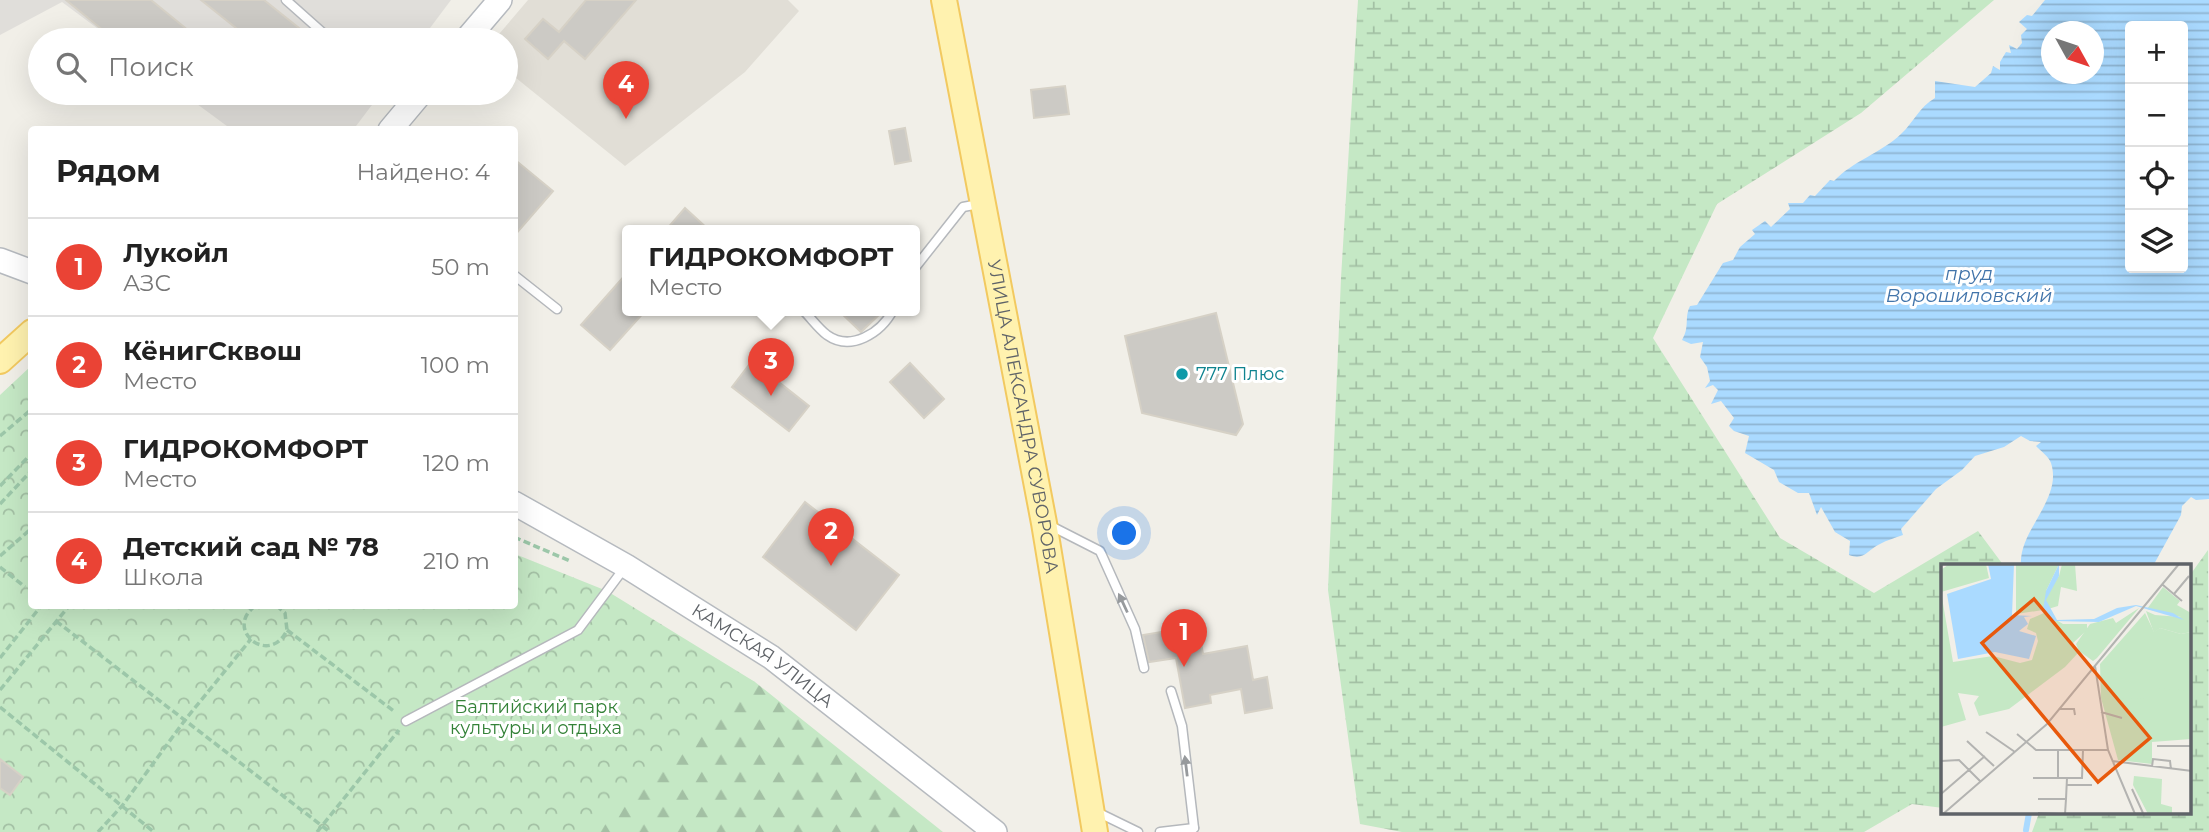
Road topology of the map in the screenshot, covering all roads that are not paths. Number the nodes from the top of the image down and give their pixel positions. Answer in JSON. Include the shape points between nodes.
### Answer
{"nodes":[{"id":1,"x":286,"y":0,"type":"edge"},
{"id":2,"x":500,"y":0,"type":"edge"},
{"id":3,"x":944,"y":0,"type":"edge"},
{"id":4,"x":318,"y":28,"type":"edge"},
{"id":5,"x":476,"y":28,"type":"edge"},
{"id":6,"x":411,"y":105,"type":"edge"},
{"id":7,"x":393,"y":126,"type":"edge"},
{"id":8,"x":982,"y":203,"type":"junction"},
{"id":9,"x":0,"y":260,"type":"edge"},
{"id":10,"x":920,"y":262,"type":"edge"},
{"id":11,"x":28,"y":270,"type":"edge"},
{"id":12,"x":518,"y":278,"type":"edge"},
{"id":13,"x":557,"y":309,"type":"dead end"},
{"id":14,"x":809,"y":316,"type":"edge"},
{"id":15,"x":889,"y":316,"type":"edge"},
{"id":16,"x":28,"y":336,"type":"edge"},
{"id":17,"x":0,"y":361,"type":"edge"},
{"id":18,"x":518,"y":505,"type":"edge"},
{"id":19,"x":1044,"y":523,"type":"junction"},
{"id":20,"x":626,"y":566,"type":"junction"},
{"id":21,"x":1144,"y":668,"type":"dead end"},
{"id":22,"x":1171,"y":691,"type":"dead end"},
{"id":23,"x":406,"y":721,"type":"road end"},
{"id":24,"x":1093,"y":821,"type":"edge"},
{"id":25,"x":1191,"y":830,"type":"edge"},
{"id":26,"x":995,"y":832,"type":"edge"},
{"id":27,"x":1138,"y":832,"type":"edge"},
{"id":28,"x":1160,"y":832,"type":"edge"}],
"edges":[{"from":1,"to":4,"type":"lane"},
{"from":2,"to":5,"type":"main road"},
{"from":3,"to":8,"type":"main road","name":"УЛИЦА АЛЕКСАНДРА СУВОРОВА"},
{"from":6,"to":7,"type":"main road"},
{"from":8,"to":10,"type":"lane","via":[[962,207]]},
{"from":8,"to":19,"type":"main road","name":"УЛИЦА АЛЕКСАНДРА СУВОРОВА"},
{"from":9,"to":11,"type":"main road"},
{"from":12,"to":13,"type":"lane"},
{"from":14,"to":15,"type":"lane","via":[[827,335],[848,341],[866,338]]},
{"from":16,"to":17,"type":"main road"},
{"from":18,"to":20,"type":"main road","name":"КАМСКАЯ УЛИЦА"},
{"from":21,"to":19,"type":"lane","one_way":true,"via":[[1135,629],[1100,551]]},
{"from":19,"to":24,"type":"main road","name":"УЛИЦА АЛЕКСАНДРА СУВОРОВА"},
{"from":20,"to":23,"type":"lane","via":[[578,630]]},
{"from":20,"to":26,"type":"main road","name":"КАМСКАЯ УЛИЦА","via":[[771,657]]},
{"from":25,"to":22,"type":"lane","one_way":true,"via":[[1182,726]]},
{"from":24,"to":27,"type":"lane"},
{"from":25,"to":28,"type":"lane"}]}
